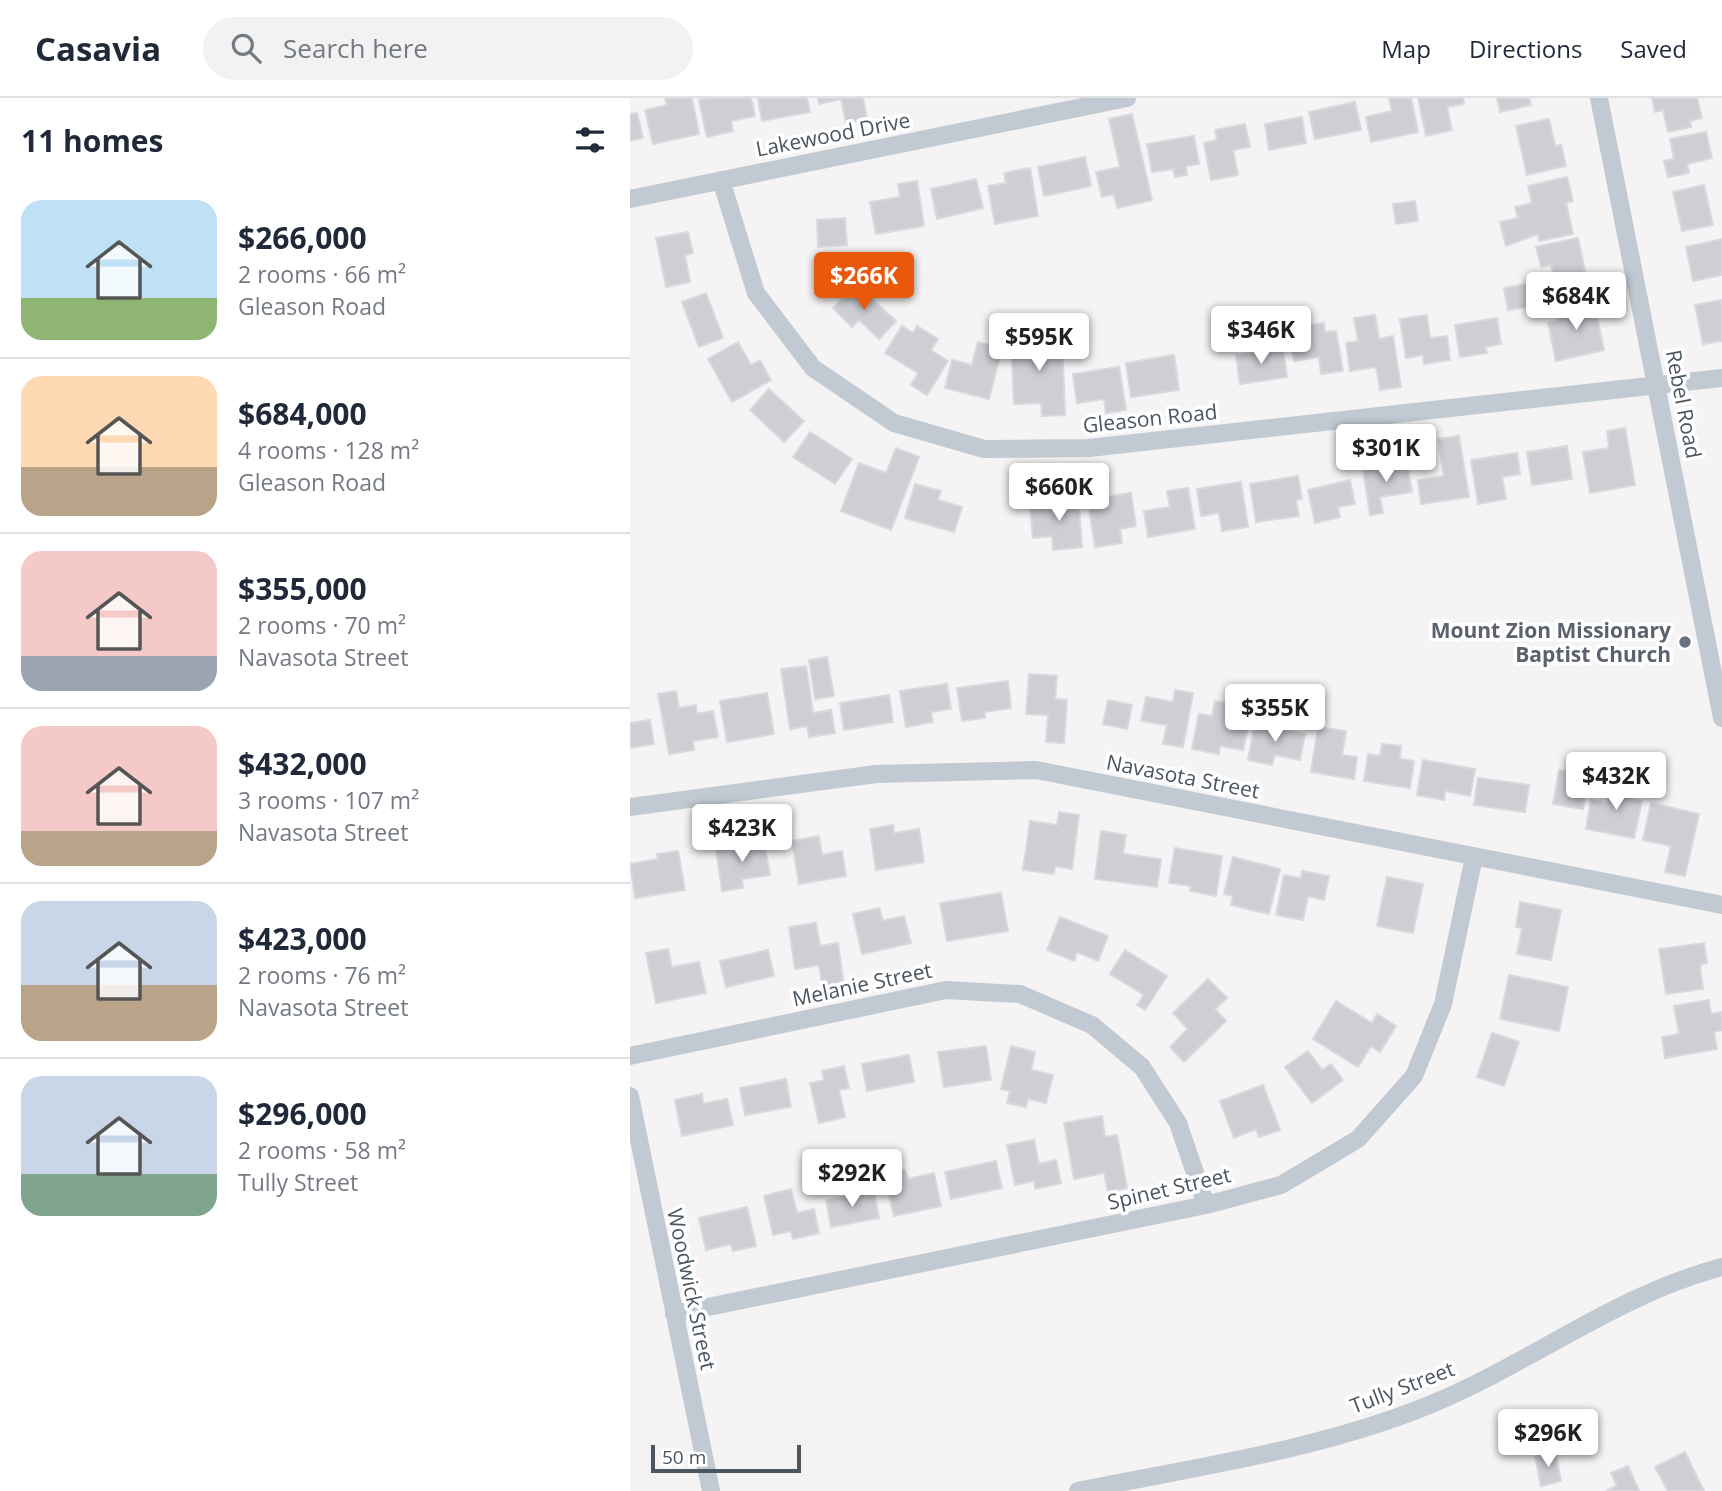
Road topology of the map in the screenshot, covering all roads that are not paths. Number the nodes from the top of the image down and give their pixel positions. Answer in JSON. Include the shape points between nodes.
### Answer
{"nodes":[{"id":1,"x":1127,"y":98,"type":"edge"},
{"id":2,"x":1599,"y":98,"type":"edge"},
{"id":3,"x":720,"y":180,"type":"junction"},
{"id":4,"x":630,"y":199,"type":"edge"},
{"id":5,"x":1722,"y":378,"type":"edge"},
{"id":6,"x":1657,"y":385,"type":"junction"},
{"id":7,"x":1722,"y":718,"type":"edge"},
{"id":8,"x":630,"y":807,"type":"edge"},
{"id":9,"x":1474,"y":857,"type":"junction"},
{"id":10,"x":1722,"y":905,"type":"edge"},
{"id":11,"x":630,"y":1056,"type":"edge"},
{"id":12,"x":630,"y":1096,"type":"edge"},
{"id":13,"x":1206,"y":1205,"type":"junction"},
{"id":14,"x":1722,"y":1267,"type":"edge"},
{"id":15,"x":674,"y":1314,"type":"junction"},
{"id":16,"x":710,"y":1491,"type":"edge"},
{"id":17,"x":1078,"y":1491,"type":"edge"}],
"edges":[{"from":1,"to":3,"type":"street","name":"Lakewood Drive"},
{"from":2,"to":6,"type":"street","name":"Rebel Road"},
{"from":3,"to":4,"type":"street","name":"Lakewood Drive"},
{"from":3,"to":6,"type":"street","name":"Gleason Road","via":[[756,293],[813,368],[894,423],[984,449],[1090,448]]},
{"from":5,"to":6,"type":"street","name":"Gleason Road"},
{"from":6,"to":7,"type":"street","name":"Rebel Road"},
{"from":8,"to":9,"type":"street","name":"Navasota Street","via":[[876,774],[1036,769]]},
{"from":9,"to":10,"type":"street","name":"Navasota Street"},
{"from":9,"to":13,"type":"street","name":"Spinet Street","via":[[1443,1004],[1414,1076],[1358,1139],[1281,1185]]},
{"from":11,"to":13,"type":"street","name":"Melanie Street","via":[[946,990],[1020,995],[1092,1025],[1142,1067],[1178,1123]]},
{"from":12,"to":15,"type":"street","name":"Woodwick Street"},
{"from":13,"to":15,"type":"street","name":"Spinet Street"},
{"from":14,"to":17,"type":"street","name":"Tully Street","via":[[1641,1297],[1415,1411],[1309,1445]]},
{"from":15,"to":16,"type":"street","name":"Woodwick Street"}]}
